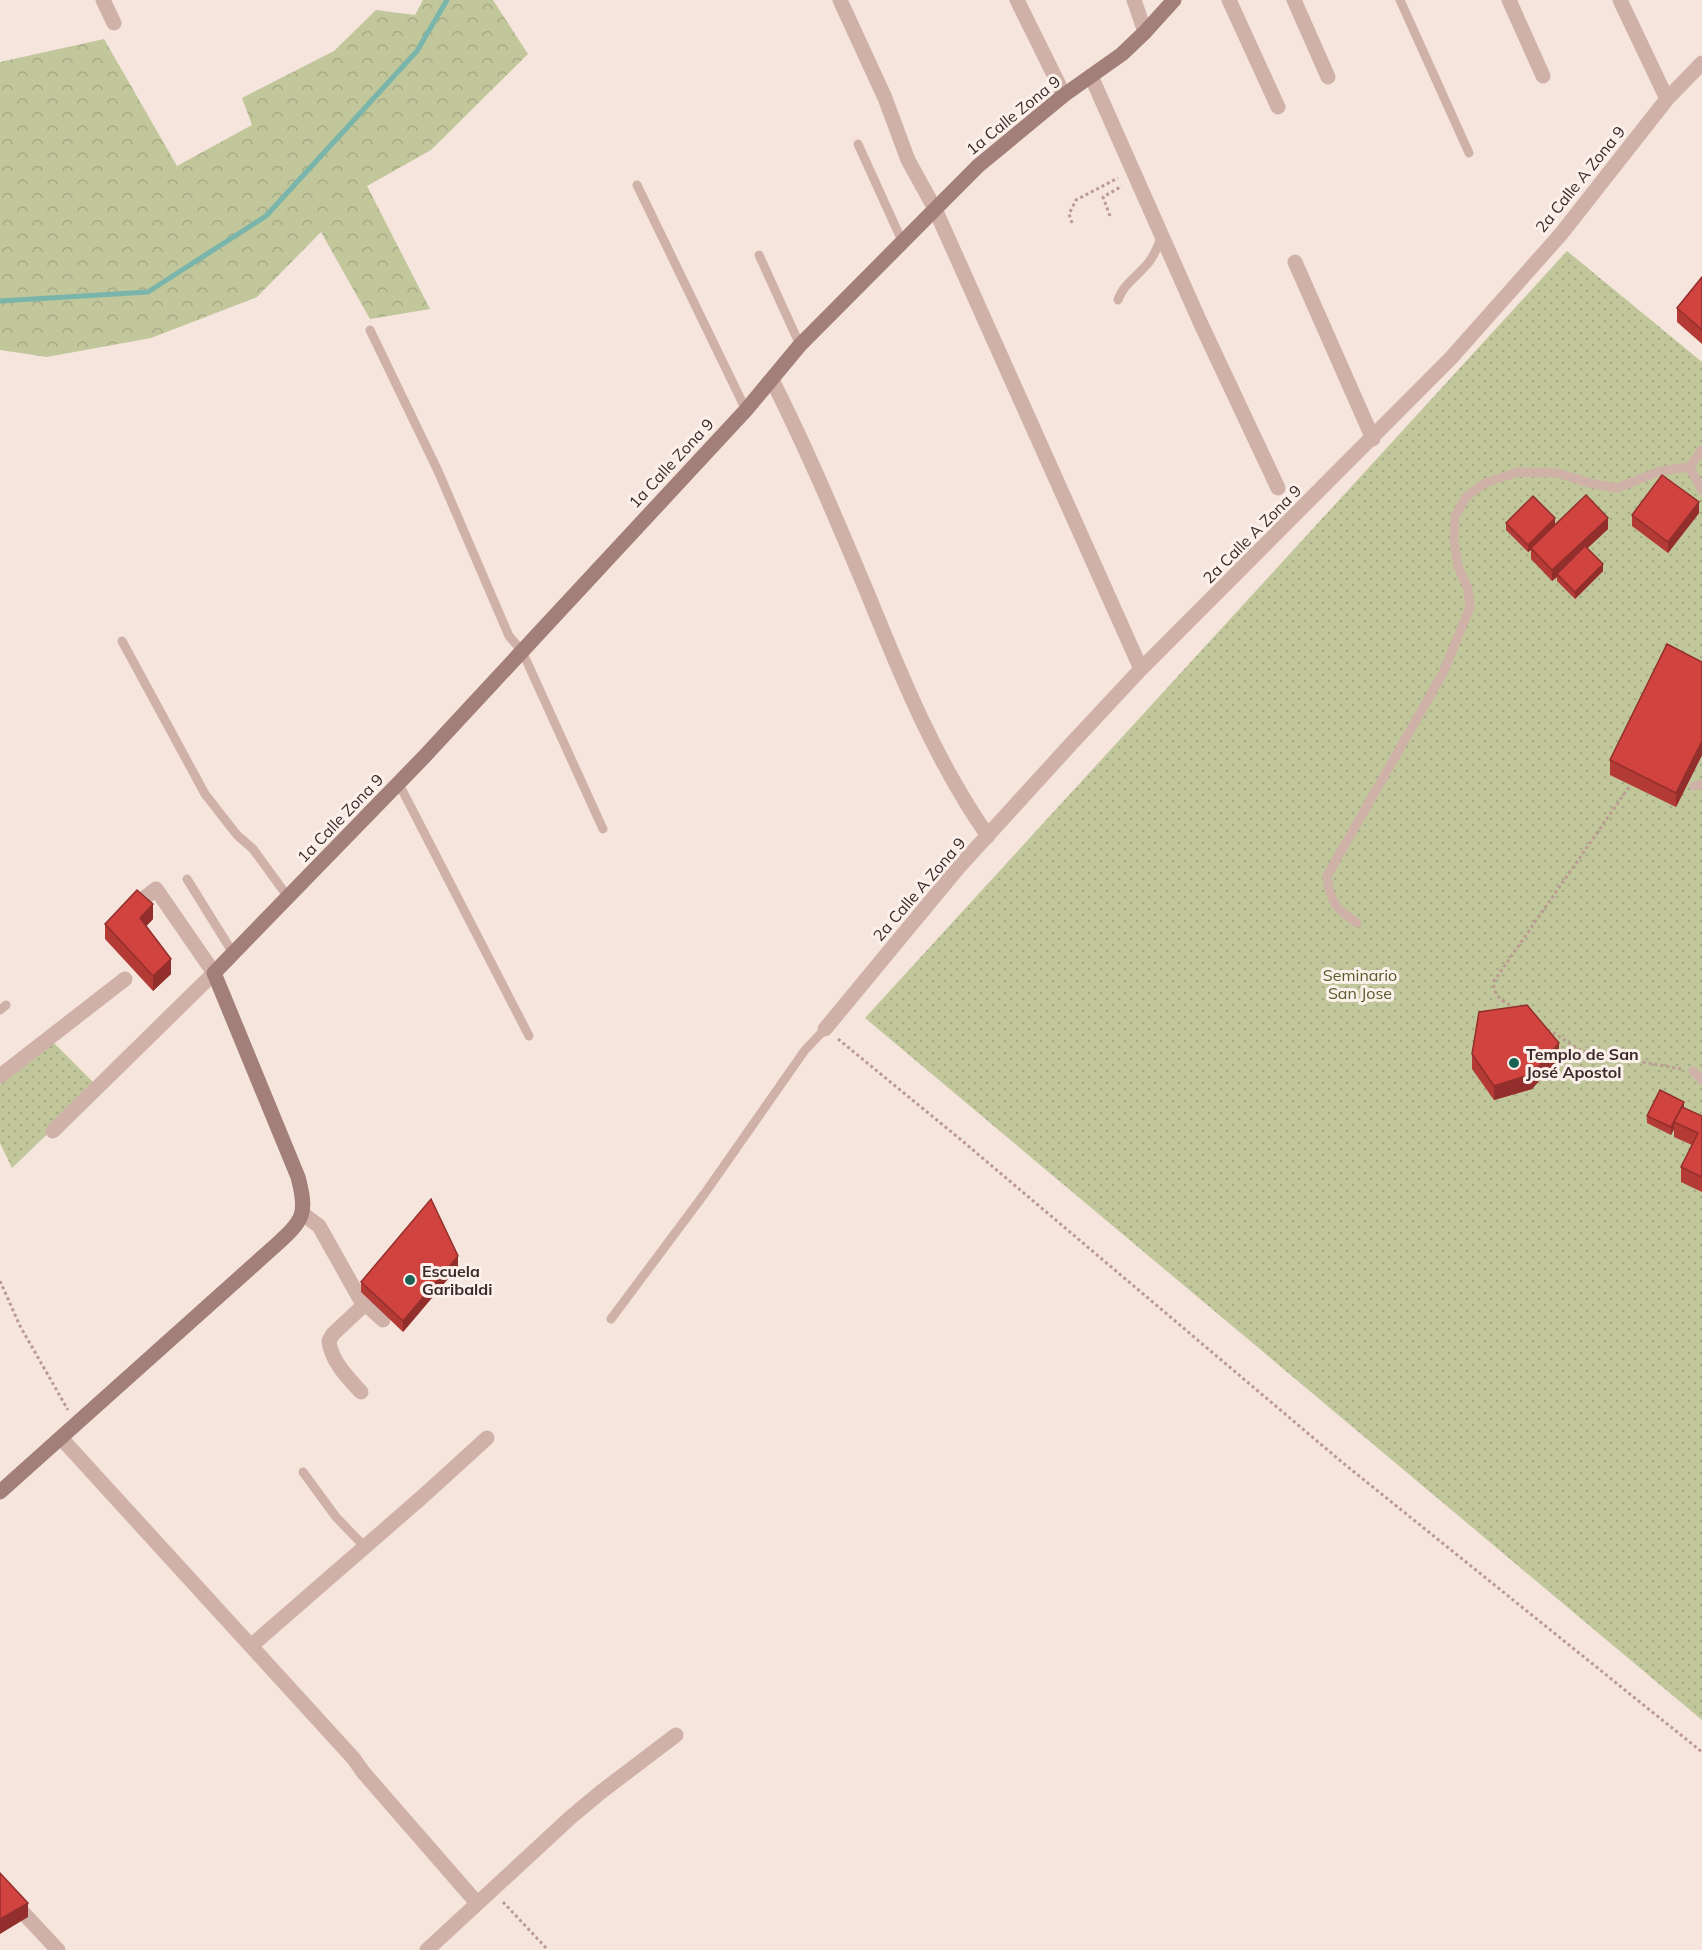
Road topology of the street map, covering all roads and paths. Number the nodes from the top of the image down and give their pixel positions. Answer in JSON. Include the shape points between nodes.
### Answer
{"nodes":[{"id":1,"x":103,"y":0,"type":"edge"},
{"id":2,"x":840,"y":0,"type":"edge"},
{"id":3,"x":1017,"y":0,"type":"edge"},
{"id":4,"x":1134,"y":0,"type":"edge"},
{"id":5,"x":1174,"y":0,"type":"edge"},
{"id":6,"x":1229,"y":0,"type":"edge"},
{"id":7,"x":1294,"y":0,"type":"edge"},
{"id":8,"x":1400,"y":0,"type":"edge"},
{"id":9,"x":1509,"y":0,"type":"edge"},
{"id":10,"x":1620,"y":0,"type":"edge"},
{"id":11,"x":114,"y":23,"type":"dead end"},
{"id":12,"x":1145,"y":32,"type":"junction"},
{"id":13,"x":1702,"y":63,"type":"edge"},
{"id":14,"x":1091,"y":76,"type":"junction"},
{"id":15,"x":1543,"y":76,"type":"dead end"},
{"id":16,"x":1328,"y":77,"type":"dead end"},
{"id":17,"x":1064,"y":95,"type":"junction"},
{"id":18,"x":1667,"y":99,"type":"junction"},
{"id":19,"x":1278,"y":107,"type":"dead end"},
{"id":20,"x":858,"y":144,"type":"dead end"},
{"id":21,"x":1469,"y":153,"type":"dead end"},
{"id":22,"x":1135,"y":175,"type":"junction"},
{"id":23,"x":637,"y":185,"type":"dead end"},
{"id":24,"x":935,"y":209,"type":"junction"},
{"id":25,"x":1110,"y":216,"type":"dead end"},
{"id":26,"x":1072,"y":223,"type":"dead end"},
{"id":27,"x":1162,"y":235,"type":"junction"},
{"id":28,"x":902,"y":241,"type":"junction"},
{"id":29,"x":759,"y":255,"type":"dead end"},
{"id":30,"x":1295,"y":262,"type":"dead end"},
{"id":31,"x":1118,"y":300,"type":"dead end"},
{"id":32,"x":370,"y":330,"type":"dead end"},
{"id":33,"x":800,"y":345,"type":"junction"},
{"id":34,"x":772,"y":380,"type":"junction"},
{"id":35,"x":746,"y":410,"type":"junction"},
{"id":36,"x":1373,"y":439,"type":"junction"},
{"id":37,"x":1702,"y":450,"type":"edge"},
{"id":38,"x":1689,"y":467,"type":"junction"},
{"id":39,"x":1278,"y":488,"type":"dead end"},
{"id":40,"x":1702,"y":490,"type":"edge"},
{"id":41,"x":123,"y":641,"type":"dead end"},
{"id":42,"x":522,"y":651,"type":"junction"},
{"id":43,"x":1141,"y":669,"type":"junction"},
{"id":44,"x":399,"y":784,"type":"junction"},
{"id":45,"x":1629,"y":787,"type":"edge"},
{"id":46,"x":603,"y":829,"type":"dead end"},
{"id":47,"x":988,"y":836,"type":"junction"},
{"id":48,"x":187,"y":879,"type":"dead end"},
{"id":49,"x":288,"y":897,"type":"junction"},
{"id":50,"x":118,"y":919,"type":"edge"},
{"id":51,"x":1357,"y":923,"type":"dead end"},
{"id":52,"x":233,"y":953,"type":"junction"},
{"id":53,"x":214,"y":972,"type":"junction"},
{"id":54,"x":126,"y":979,"type":"dead end"},
{"id":55,"x":1517,"y":1010,"type":"edge"},
{"id":56,"x":1535,"y":1022,"type":"edge"},
{"id":57,"x":825,"y":1029,"type":"junction"},
{"id":58,"x":530,"y":1036,"type":"dead end"},
{"id":59,"x":1694,"y":1071,"type":"joint"},
{"id":60,"x":0,"y":1076,"type":"edge"},
{"id":61,"x":1702,"y":1080,"type":"edge"},
{"id":62,"x":52,"y":1131,"type":"dead end"},
{"id":63,"x":303,"y":1214,"type":"junction"},
{"id":64,"x":0,"y":1281,"type":"edge"},
{"id":65,"x":365,"y":1304,"type":"junction"},
{"id":66,"x":611,"y":1319,"type":"dead end"},
{"id":67,"x":383,"y":1320,"type":"dead end"},
{"id":68,"x":361,"y":1392,"type":"dead end"},
{"id":69,"x":77,"y":1424,"type":"junction"},
{"id":70,"x":61,"y":1438,"type":"junction"},
{"id":71,"x":487,"y":1438,"type":"dead end"},
{"id":72,"x":303,"y":1472,"type":"dead end"},
{"id":73,"x":0,"y":1492,"type":"edge"},
{"id":74,"x":365,"y":1547,"type":"junction"},
{"id":75,"x":252,"y":1645,"type":"junction"},
{"id":76,"x":676,"y":1735,"type":"dead end"},
{"id":77,"x":1702,"y":1752,"type":"edge"},
{"id":78,"x":0,"y":1888,"type":"edge"},
{"id":79,"x":491,"y":1890,"type":"junction"},
{"id":80,"x":477,"y":1903,"type":"junction"},
{"id":81,"x":58,"y":1950,"type":"edge"},
{"id":82,"x":427,"y":1950,"type":"edge"},
{"id":83,"x":548,"y":1950,"type":"edge"}],
"edges":[{"from":1,"to":11,"type":"street"},
{"from":2,"to":24,"type":"street","via":[[885,98],[908,160]]},
{"from":3,"to":17,"type":"street"},
{"from":4,"to":12,"type":"street"},
{"from":5,"to":12,"type":"street","name":"1a Calle Zona 9"},
{"from":6,"to":19,"type":"street"},
{"from":7,"to":16,"type":"street"},
{"from":8,"to":21,"type":"lane"},
{"from":9,"to":15,"type":"street"},
{"from":10,"to":18,"type":"street"},
{"from":12,"to":14,"type":"street","name":"1a Calle Zona 9"},
{"from":13,"to":18,"type":"street","name":"2a Calle A Zona 9"},
{"from":14,"to":17,"type":"street","name":"1a Calle Zona 9"},
{"from":14,"to":22,"type":"street"},
{"from":17,"to":24,"type":"street","name":"1a Calle Zona 9","via":[[978,166]]},
{"from":18,"to":36,"type":"street","name":"2a Calle A Zona 9","via":[[1561,234]]},
{"from":20,"to":28,"type":"lane"},
{"from":22,"to":25,"type":"path","via":[[1103,197]]},
{"from":22,"to":26,"type":"path","via":[[1076,200],[1069,214]]},
{"from":22,"to":27,"type":"street"},
{"from":23,"to":35,"type":"lane"},
{"from":24,"to":28,"type":"street","name":"1a Calle Zona 9"},
{"from":24,"to":43,"type":"street"},
{"from":27,"to":31,"type":"lane","via":[[1149,261]]},
{"from":27,"to":39,"type":"street"},
{"from":28,"to":33,"type":"street","name":"1a Calle Zona 9"},
{"from":29,"to":33,"type":"lane"},
{"from":30,"to":36,"type":"street"},
{"from":32,"to":42,"type":"lane","via":[[438,471],[509,636]]},
{"from":33,"to":34,"type":"street","name":"1a Calle Zona 9"},
{"from":34,"to":35,"type":"street","name":"1a Calle Zona 9"},
{"from":34,"to":47,"type":"street","via":[[941,759]]},
{"from":35,"to":42,"type":"street","name":"1a Calle Zona 9"},
{"from":36,"to":43,"type":"street","name":"2a Calle A Zona 9"},
{"from":37,"to":38,"type":"lane"},
{"from":38,"to":40,"type":"lane"},
{"from":38,"to":51,"type":"lane","via":[[1660,471],[1617,488],[1558,473],[1518,472],[1485,483],[1466,497],[1455,516],[1454,541],[1470,607],[1443,673],[1327,876],[1328,890],[1339,911]]},
{"from":41,"to":49,"type":"lane","via":[[205,794]]},
{"from":42,"to":44,"type":"street","name":"1a Calle Zona 9"},
{"from":42,"to":46,"type":"lane"},
{"from":43,"to":47,"type":"street","name":"2a Calle A Zona 9"},
{"from":44,"to":49,"type":"street","name":"1a Calle Zona 9"},
{"from":44,"to":58,"type":"lane"},
{"from":45,"to":55,"type":"path","via":[[1494,981],[1498,998]]},
{"from":47,"to":57,"type":"street","name":"2a Calle A Zona 9"},
{"from":48,"to":52,"type":"lane"},
{"from":49,"to":52,"type":"street","name":"1a Calle Zona 9"},
{"from":50,"to":53,"type":"street","via":[[156,889]]},
{"from":52,"to":53,"type":"street","name":"1a Calle Zona 9"},
{"from":53,"to":62,"type":"street"},
{"from":53,"to":63,"type":"street","via":[[298,1177]]},
{"from":54,"to":60,"type":"street"},
{"from":56,"to":59,"type":"path","via":[[1582,1051]]},
{"from":57,"to":66,"type":"lane","via":[[805,1050]]},
{"from":57,"to":77,"type":"path","via":[[970,1146],[1343,1463]]},
{"from":59,"to":61,"type":"lane"},
{"from":63,"to":65,"type":"street","via":[[319,1226]]},
{"from":63,"to":69,"type":"street","via":[[276,1245]]},
{"from":64,"to":69,"type":"path","via":[[34,1353]]},
{"from":65,"to":67,"type":"street"},
{"from":65,"to":68,"type":"street","via":[[329,1341],[338,1364]]},
{"from":69,"to":70,"type":"street"},
{"from":70,"to":73,"type":"street"},
{"from":70,"to":75,"type":"street"},
{"from":71,"to":74,"type":"street"},
{"from":72,"to":74,"type":"lane","via":[[336,1517]]},
{"from":74,"to":75,"type":"street"},
{"from":75,"to":80,"type":"street"},
{"from":76,"to":79,"type":"street","via":[[601,1792]]},
{"from":78,"to":81,"type":"street"},
{"from":79,"to":80,"type":"street"},
{"from":79,"to":83,"type":"path"},
{"from":80,"to":82,"type":"street"}]}
